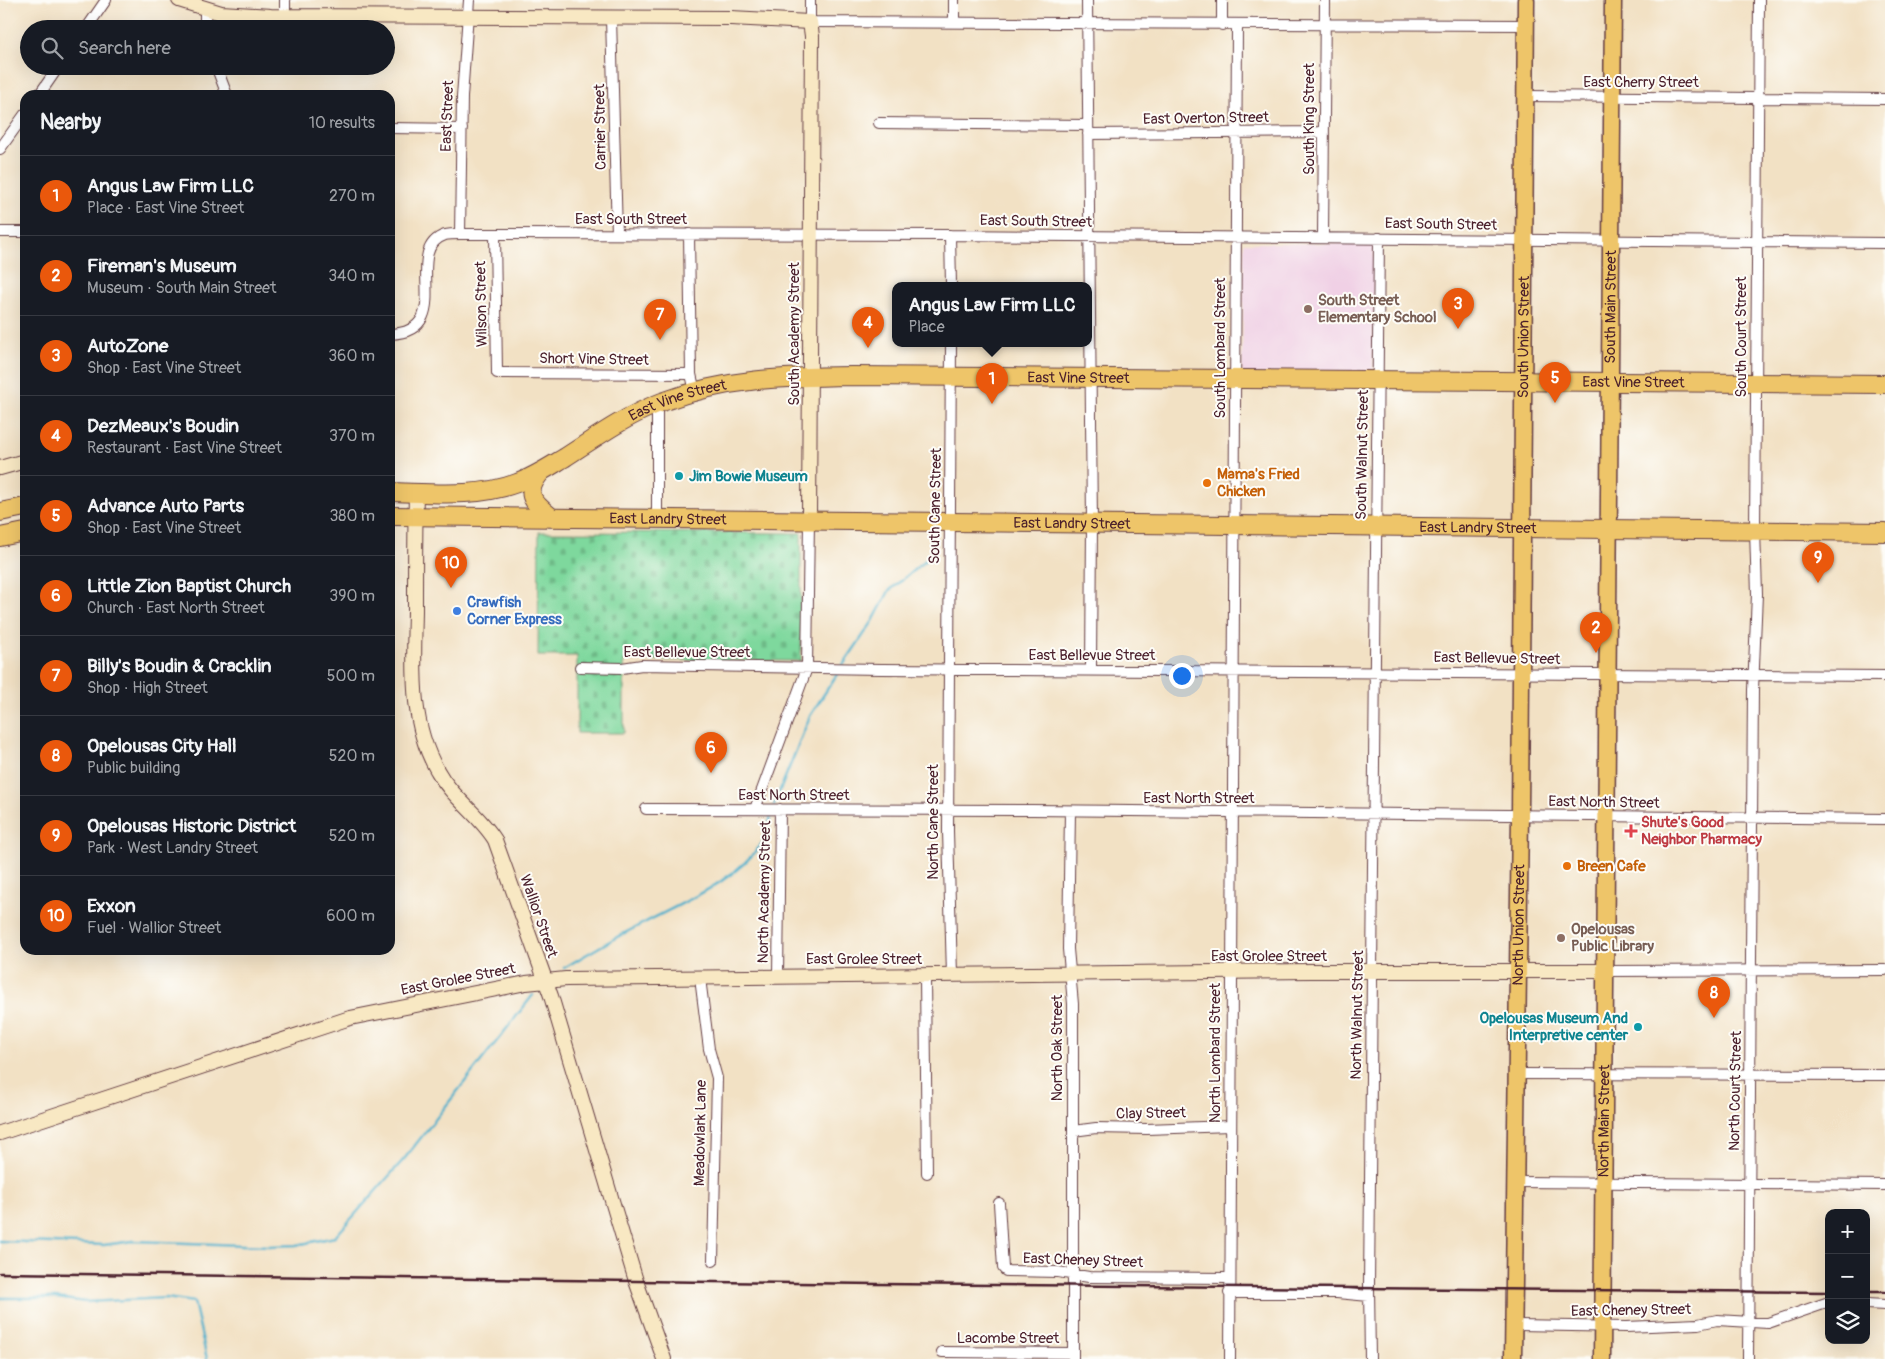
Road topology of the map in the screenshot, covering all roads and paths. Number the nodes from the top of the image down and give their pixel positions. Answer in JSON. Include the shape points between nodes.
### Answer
{"nodes":[{"id":1,"x":106,"y":0,"type":"edge"},
{"id":2,"x":180,"y":0,"type":"edge"},
{"id":3,"x":284,"y":0,"type":"edge"},
{"id":4,"x":469,"y":0,"type":"edge"},
{"id":5,"x":810,"y":0,"type":"edge"},
{"id":6,"x":954,"y":0,"type":"edge"},
{"id":7,"x":1087,"y":0,"type":"edge"},
{"id":8,"x":1222,"y":0,"type":"edge"},
{"id":9,"x":1325,"y":0,"type":"edge"},
{"id":10,"x":1526,"y":0,"type":"edge"},
{"id":11,"x":1612,"y":0,"type":"edge"},
{"id":12,"x":1759,"y":0,"type":"edge"},
{"id":13,"x":205,"y":9,"type":"junction"},
{"id":14,"x":285,"y":16,"type":"junction"},
{"id":15,"x":467,"y":17,"type":"junction"},
{"id":16,"x":611,"y":18,"type":"junction"},
{"id":17,"x":92,"y":20,"type":"edge"},
{"id":18,"x":205,"y":20,"type":"edge"},
{"id":19,"x":810,"y":22,"type":"junction"},
{"id":20,"x":954,"y":22,"type":"junction"},
{"id":21,"x":1087,"y":24,"type":"junction"},
{"id":22,"x":1222,"y":25,"type":"junction"},
{"id":23,"x":1237,"y":25,"type":"junction"},
{"id":24,"x":1526,"y":25,"type":"junction"},
{"id":25,"x":1324,"y":26,"type":"junction"},
{"id":26,"x":53,"y":75,"type":"edge"},
{"id":27,"x":219,"y":75,"type":"edge"},
{"id":28,"x":42,"y":90,"type":"edge"},
{"id":29,"x":225,"y":90,"type":"edge"},
{"id":30,"x":1524,"y":96,"type":"junction"},
{"id":31,"x":1612,"y":97,"type":"junction"},
{"id":32,"x":1757,"y":98,"type":"junction"},
{"id":33,"x":1885,"y":99,"type":"edge"},
{"id":34,"x":20,"y":121,"type":"edge"},
{"id":35,"x":879,"y":123,"type":"dead end"},
{"id":36,"x":395,"y":128,"type":"edge"},
{"id":37,"x":462,"y":129,"type":"junction"},
{"id":38,"x":1088,"y":130,"type":"junction"},
{"id":39,"x":1324,"y":132,"type":"junction"},
{"id":40,"x":1237,"y":133,"type":"junction"},
{"id":41,"x":0,"y":149,"type":"edge"},
{"id":42,"x":0,"y":232,"type":"edge"},
{"id":43,"x":20,"y":232,"type":"edge"},
{"id":44,"x":460,"y":234,"type":"junction"},
{"id":45,"x":495,"y":234,"type":"junction"},
{"id":46,"x":617,"y":234,"type":"junction"},
{"id":47,"x":689,"y":234,"type":"junction"},
{"id":48,"x":811,"y":235,"type":"junction"},
{"id":49,"x":950,"y":235,"type":"junction"},
{"id":50,"x":1089,"y":236,"type":"junction"},
{"id":51,"x":1236,"y":237,"type":"junction"},
{"id":52,"x":1323,"y":238,"type":"junction"},
{"id":53,"x":1379,"y":238,"type":"junction"},
{"id":54,"x":1524,"y":239,"type":"junction"},
{"id":55,"x":1611,"y":240,"type":"junction"},
{"id":56,"x":1757,"y":241,"type":"junction"},
{"id":57,"x":1885,"y":243,"type":"edge"},
{"id":58,"x":951,"y":282,"type":"edge"},
{"id":59,"x":1089,"y":282,"type":"edge"},
{"id":60,"x":395,"y":334,"type":"edge"},
{"id":61,"x":951,"y":347,"type":"edge"},
{"id":62,"x":1090,"y":347,"type":"edge"},
{"id":63,"x":497,"y":373,"type":"joint"},
{"id":64,"x":810,"y":376,"type":"junction"},
{"id":65,"x":951,"y":377,"type":"junction"},
{"id":66,"x":1090,"y":378,"type":"junction"},
{"id":67,"x":1235,"y":379,"type":"junction"},
{"id":68,"x":1378,"y":381,"type":"junction"},
{"id":69,"x":1522,"y":382,"type":"junction"},
{"id":70,"x":693,"y":383,"type":"junction"},
{"id":71,"x":1610,"y":383,"type":"junction"},
{"id":72,"x":1756,"y":384,"type":"junction"},
{"id":73,"x":1885,"y":384,"type":"edge"},
{"id":74,"x":658,"y":404,"type":"junction"},
{"id":75,"x":20,"y":462,"type":"edge"},
{"id":76,"x":0,"y":468,"type":"edge"},
{"id":77,"x":541,"y":472,"type":"junction"},
{"id":78,"x":395,"y":492,"type":"edge"},
{"id":79,"x":416,"y":493,"type":"junction"},
{"id":80,"x":20,"y":508,"type":"edge"},
{"id":81,"x":0,"y":512,"type":"edge"},
{"id":82,"x":395,"y":516,"type":"edge"},
{"id":83,"x":416,"y":516,"type":"junction"},
{"id":84,"x":550,"y":516,"type":"junction"},
{"id":85,"x":657,"y":518,"type":"junction"},
{"id":86,"x":809,"y":520,"type":"junction"},
{"id":87,"x":950,"y":522,"type":"junction"},
{"id":88,"x":1092,"y":523,"type":"junction"},
{"id":89,"x":1234,"y":524,"type":"junction"},
{"id":90,"x":1377,"y":526,"type":"junction"},
{"id":91,"x":1521,"y":528,"type":"junction"},
{"id":92,"x":1608,"y":528,"type":"junction"},
{"id":93,"x":1755,"y":530,"type":"junction"},
{"id":94,"x":1885,"y":532,"type":"edge"},
{"id":95,"x":20,"y":533,"type":"edge"},
{"id":96,"x":0,"y":537,"type":"edge"},
{"id":97,"x":580,"y":667,"type":"dead end"},
{"id":98,"x":807,"y":668,"type":"junction"},
{"id":99,"x":1091,"y":669,"type":"junction"},
{"id":100,"x":948,"y":670,"type":"junction"},
{"id":101,"x":1233,"y":670,"type":"junction"},
{"id":102,"x":1375,"y":672,"type":"junction"},
{"id":103,"x":1521,"y":673,"type":"junction"},
{"id":104,"x":1608,"y":674,"type":"junction"},
{"id":105,"x":1754,"y":674,"type":"junction"},
{"id":106,"x":1885,"y":676,"type":"edge"},
{"id":107,"x":646,"y":809,"type":"dead end"},
{"id":108,"x":755,"y":809,"type":"junction"},
{"id":109,"x":774,"y":809,"type":"junction"},
{"id":110,"x":949,"y":810,"type":"junction"},
{"id":111,"x":1070,"y":811,"type":"junction"},
{"id":112,"x":1232,"y":813,"type":"junction"},
{"id":113,"x":1374,"y":814,"type":"junction"},
{"id":114,"x":1520,"y":816,"type":"junction"},
{"id":115,"x":1606,"y":817,"type":"junction"},
{"id":116,"x":1752,"y":818,"type":"junction"},
{"id":117,"x":1885,"y":819,"type":"edge"},
{"id":118,"x":1751,"y":970,"type":"junction"},
{"id":119,"x":1885,"y":970,"type":"edge"},
{"id":120,"x":1605,"y":971,"type":"junction"},
{"id":121,"x":1231,"y":972,"type":"junction"},
{"id":122,"x":1372,"y":972,"type":"junction"},
{"id":123,"x":1518,"y":972,"type":"junction"},
{"id":124,"x":1070,"y":974,"type":"junction"},
{"id":125,"x":925,"y":975,"type":"junction"},
{"id":126,"x":952,"y":975,"type":"junction"},
{"id":127,"x":778,"y":976,"type":"junction"},
{"id":128,"x":700,"y":978,"type":"junction"},
{"id":129,"x":544,"y":980,"type":"junction"},
{"id":130,"x":1517,"y":1074,"type":"junction"},
{"id":131,"x":1604,"y":1074,"type":"junction"},
{"id":132,"x":1885,"y":1075,"type":"edge"},
{"id":133,"x":1750,"y":1076,"type":"junction"},
{"id":134,"x":1230,"y":1126,"type":"junction"},
{"id":135,"x":1073,"y":1131,"type":"junction"},
{"id":136,"x":0,"y":1133,"type":"edge"},
{"id":137,"x":927,"y":1173,"type":"dead end"},
{"id":138,"x":1515,"y":1182,"type":"junction"},
{"id":139,"x":1604,"y":1182,"type":"junction"},
{"id":140,"x":1748,"y":1183,"type":"junction"},
{"id":141,"x":1885,"y":1185,"type":"edge"},
{"id":142,"x":999,"y":1203,"type":"dead end"},
{"id":143,"x":713,"y":1261,"type":"dead end"},
{"id":144,"x":1073,"y":1280,"type":"junction"},
{"id":145,"x":1230,"y":1285,"type":"junction"},
{"id":146,"x":1369,"y":1296,"type":"junction"},
{"id":147,"x":1825,"y":1303,"type":"edge"},
{"id":148,"x":1870,"y":1304,"type":"edge"},
{"id":149,"x":1885,"y":1305,"type":"edge"},
{"id":150,"x":1748,"y":1322,"type":"junction"},
{"id":151,"x":1513,"y":1325,"type":"junction"},
{"id":152,"x":1602,"y":1327,"type":"junction"},
{"id":153,"x":942,"y":1352,"type":"dead end"},
{"id":154,"x":1073,"y":1356,"type":"edge"},
{"id":155,"x":664,"y":1359,"type":"edge"},
{"id":156,"x":1230,"y":1359,"type":"edge"},
{"id":157,"x":1370,"y":1359,"type":"edge"},
{"id":158,"x":1513,"y":1359,"type":"edge"},
{"id":159,"x":1602,"y":1359,"type":"edge"},
{"id":160,"x":1748,"y":1359,"type":"edge"}],
"edges":[{"from":1,"to":17,"type":"street"},
{"from":2,"to":13,"type":"street"},
{"from":3,"to":14,"type":"street"},
{"from":4,"to":15,"type":"street","name":"East Street"},
{"from":5,"to":19,"type":"street","name":"South Academy Street"},
{"from":6,"to":20,"type":"street"},
{"from":7,"to":21,"type":"street"},
{"from":8,"to":22,"type":"street"},
{"from":9,"to":25,"type":"street","name":"South King Street"},
{"from":10,"to":24,"type":"main road","name":"South Union Street"},
{"from":11,"to":31,"type":"main road","name":"South Main Street"},
{"from":12,"to":32,"type":"street","name":"South Court Street"},
{"from":13,"to":14,"type":"street","via":[[221,13]]},
{"from":13,"to":18,"type":"street"},
{"from":14,"to":15,"type":"street"},
{"from":15,"to":16,"type":"street"},
{"from":15,"to":37,"type":"street","name":"East Street"},
{"from":16,"to":19,"type":"street"},
{"from":16,"to":46,"type":"street","name":"Carrier Street"},
{"from":19,"to":20,"type":"street"},
{"from":19,"to":48,"type":"street","name":"South Academy Street"},
{"from":20,"to":21,"type":"street"},
{"from":21,"to":22,"type":"street"},
{"from":21,"to":38,"type":"street"},
{"from":22,"to":23,"type":"street"},
{"from":23,"to":25,"type":"street"},
{"from":23,"to":40,"type":"street","name":"South Lombard Street"},
{"from":24,"to":25,"type":"street"},
{"from":24,"to":30,"type":"main road","name":"South Union Street"},
{"from":25,"to":39,"type":"street","name":"South King Street"},
{"from":26,"to":28,"type":"street"},
{"from":27,"to":29,"type":"street"},
{"from":30,"to":31,"type":"street","name":"East Cherry Street"},
{"from":30,"to":54,"type":"main road","name":"South Union Street"},
{"from":31,"to":32,"type":"street","name":"East Cherry Street"},
{"from":31,"to":55,"type":"main road","name":"South Main Street"},
{"from":32,"to":33,"type":"street","name":"East Cherry Street"},
{"from":32,"to":56,"type":"street","name":"South Court Street"},
{"from":34,"to":41,"type":"street"},
{"from":35,"to":38,"type":"street","name":"East Overton Street"},
{"from":36,"to":37,"type":"street"},
{"from":37,"to":44,"type":"street","name":"East Street"},
{"from":38,"to":40,"type":"street","name":"East Overton Street"},
{"from":38,"to":50,"type":"street"},
{"from":39,"to":40,"type":"street","name":"East Overton Street"},
{"from":39,"to":52,"type":"street","name":"South King Street"},
{"from":40,"to":51,"type":"street","name":"South Lombard Street"},
{"from":42,"to":43,"type":"street"},
{"from":44,"to":45,"type":"street","name":"East South Street"},
{"from":44,"to":60,"type":"street","name":"East South Street","via":[[445,235],[434,241],[428,250],[425,312],[412,328]]},
{"from":45,"to":46,"type":"street","name":"East South Street"},
{"from":45,"to":63,"type":"street","name":"Wilson Street"},
{"from":46,"to":47,"type":"street","name":"East South Street"},
{"from":47,"to":48,"type":"street","name":"East South Street"},
{"from":47,"to":70,"type":"street"},
{"from":48,"to":49,"type":"street","name":"East South Street"},
{"from":48,"to":64,"type":"street","name":"South Academy Street"},
{"from":49,"to":50,"type":"street","name":"East South Street"},
{"from":49,"to":58,"type":"street"},
{"from":50,"to":51,"type":"street","name":"East South Street"},
{"from":50,"to":59,"type":"street"},
{"from":51,"to":52,"type":"street","name":"East South Street"},
{"from":51,"to":67,"type":"street","name":"South Lombard Street"},
{"from":52,"to":53,"type":"street","name":"East South Street"},
{"from":53,"to":54,"type":"street","name":"East South Street"},
{"from":53,"to":68,"type":"street","name":"South Walnut Street"},
{"from":54,"to":55,"type":"street","name":"East South Street"},
{"from":54,"to":69,"type":"main road","name":"South Union Street"},
{"from":55,"to":56,"type":"street","name":"East South Street"},
{"from":55,"to":71,"type":"main road","name":"South Main Street"},
{"from":56,"to":57,"type":"street","name":"East South Street"},
{"from":56,"to":72,"type":"street","name":"South Court Street"},
{"from":61,"to":65,"type":"street","name":"South Cane Street"},
{"from":62,"to":66,"type":"street"},
{"from":63,"to":70,"type":"street","name":"Short Vine Street"},
{"from":64,"to":65,"type":"highway","name":"East Vine Street"},
{"from":64,"to":70,"type":"highway","name":"East Vine Street"},
{"from":64,"to":86,"type":"street","name":"South Academy Street"},
{"from":65,"to":66,"type":"highway","name":"East Vine Street"},
{"from":65,"to":87,"type":"street","name":"South Cane Street"},
{"from":66,"to":67,"type":"highway","name":"East Vine Street"},
{"from":66,"to":88,"type":"street"},
{"from":67,"to":68,"type":"highway","name":"East Vine Street"},
{"from":67,"to":89,"type":"street","name":"South Lombard Street"},
{"from":68,"to":69,"type":"highway","name":"East Vine Street"},
{"from":68,"to":90,"type":"street","name":"South Walnut Street"},
{"from":69,"to":71,"type":"highway","name":"East Vine Street"},
{"from":69,"to":91,"type":"main road","name":"South Union Street"},
{"from":70,"to":74,"type":"highway","name":"East Vine Street"},
{"from":71,"to":72,"type":"highway","name":"East Vine Street"},
{"from":71,"to":92,"type":"main road","name":"South Main Street"},
{"from":72,"to":73,"type":"highway","name":"East Vine Street"},
{"from":72,"to":93,"type":"street","name":"South Court Street"},
{"from":74,"to":77,"type":"highway","name":"East Vine Street","via":[[619,423]]},
{"from":74,"to":85,"type":"street"},
{"from":75,"to":76,"type":"street"},
{"from":77,"to":79,"type":"highway","name":"East Vine Street","via":[[486,492]]},
{"from":77,"to":84,"type":"highway","via":[[533,482],[531,493],[537,505]]},
{"from":78,"to":79,"type":"highway","name":"East Vine Street"},
{"from":79,"to":83,"type":"street","name":"Wallior Street"},
{"from":80,"to":81,"type":"highway"},
{"from":82,"to":83,"type":"highway","name":"East Landry Street"},
{"from":83,"to":84,"type":"highway","name":"East Landry Street"},
{"from":83,"to":129,"type":"street","name":"Wallior Street","via":[[414,685],[421,733],[449,788],[495,840]]},
{"from":84,"to":85,"type":"highway","name":"East Landry Street"},
{"from":85,"to":86,"type":"highway","name":"East Landry Street"},
{"from":86,"to":87,"type":"highway","name":"East Landry Street"},
{"from":86,"to":98,"type":"street","name":"South Academy Street"},
{"from":87,"to":88,"type":"highway","name":"East Landry Street"},
{"from":87,"to":100,"type":"street","name":"South Cane Street"},
{"from":88,"to":89,"type":"highway","name":"East Landry Street"},
{"from":88,"to":99,"type":"street"},
{"from":89,"to":90,"type":"highway","name":"East Landry Street"},
{"from":89,"to":101,"type":"street","name":"South Lombard Street"},
{"from":90,"to":91,"type":"highway","name":"East Landry Street"},
{"from":90,"to":102,"type":"street","name":"South Walnut Street"},
{"from":91,"to":92,"type":"highway","name":"East Landry Street"},
{"from":91,"to":103,"type":"main road","name":"South Union Street"},
{"from":92,"to":93,"type":"highway","name":"East Landry Street"},
{"from":92,"to":104,"type":"main road","name":"South Main Street"},
{"from":93,"to":94,"type":"highway","name":"East Landry Street"},
{"from":93,"to":105,"type":"street","name":"South Court Street","via":[[1758,594]]},
{"from":95,"to":96,"type":"highway"},
{"from":97,"to":98,"type":"street","name":"East Bellevue Street"},
{"from":98,"to":100,"type":"street","name":"East Bellevue Street"},
{"from":98,"to":108,"type":"street","name":"North Academy Street"},
{"from":99,"to":100,"type":"street","name":"East Bellevue Street"},
{"from":99,"to":101,"type":"street","name":"East Bellevue Street"},
{"from":100,"to":110,"type":"street","name":"North Cane Street"},
{"from":101,"to":102,"type":"street","name":"East Bellevue Street"},
{"from":101,"to":112,"type":"street","name":"North Lombard Street"},
{"from":102,"to":103,"type":"street","name":"East Bellevue Street"},
{"from":102,"to":113,"type":"street","name":"North Walnut Street"},
{"from":103,"to":104,"type":"street","name":"East Bellevue Street"},
{"from":103,"to":114,"type":"main road","name":"North Union Street"},
{"from":104,"to":105,"type":"street","name":"East Bellevue Street"},
{"from":104,"to":115,"type":"main road","name":"North Main Street"},
{"from":105,"to":106,"type":"street","name":"East Bellevue Street"},
{"from":105,"to":116,"type":"street","name":"North Court Street"},
{"from":107,"to":108,"type":"street","name":"East North Street"},
{"from":108,"to":109,"type":"street","name":"East North Street"},
{"from":109,"to":110,"type":"street","name":"East North Street"},
{"from":109,"to":127,"type":"street","name":"North Academy Street"},
{"from":110,"to":111,"type":"street","name":"East North Street"},
{"from":110,"to":126,"type":"street","name":"North Cane Street"},
{"from":111,"to":112,"type":"street","name":"East North Street"},
{"from":111,"to":124,"type":"street","name":"North Oak Street"},
{"from":112,"to":113,"type":"street","name":"East North Street"},
{"from":112,"to":121,"type":"street","name":"North Lombard Street"},
{"from":113,"to":114,"type":"street","name":"East North Street"},
{"from":113,"to":122,"type":"street","name":"North Walnut Street"},
{"from":114,"to":115,"type":"street","name":"East North Street"},
{"from":114,"to":123,"type":"main road","name":"North Union Street"},
{"from":115,"to":116,"type":"street","name":"East North Street"},
{"from":115,"to":120,"type":"main road","name":"North Main Street"},
{"from":116,"to":117,"type":"street","name":"East North Street"},
{"from":116,"to":118,"type":"street","name":"North Court Street"},
{"from":118,"to":119,"type":"street","name":"East Grolee Street"},
{"from":118,"to":120,"type":"street","name":"East Grolee Street"},
{"from":118,"to":133,"type":"street","name":"North Court Street"},
{"from":120,"to":123,"type":"street","name":"East Grolee Street"},
{"from":120,"to":131,"type":"main road","name":"North Main Street"},
{"from":121,"to":122,"type":"street","name":"East Grolee Street"},
{"from":121,"to":124,"type":"street","name":"East Grolee Street"},
{"from":121,"to":134,"type":"street","name":"North Lombard Street"},
{"from":122,"to":123,"type":"street","name":"East Grolee Street"},
{"from":122,"to":146,"type":"street","name":"North Walnut Street"},
{"from":123,"to":130,"type":"main road","name":"North Union Street"},
{"from":124,"to":126,"type":"street","name":"East Grolee Street"},
{"from":124,"to":135,"type":"street","name":"North Oak Street"},
{"from":125,"to":126,"type":"street","name":"East Grolee Street"},
{"from":125,"to":127,"type":"street","name":"East Grolee Street"},
{"from":125,"to":137,"type":"street"},
{"from":127,"to":128,"type":"street","name":"East Grolee Street"},
{"from":128,"to":129,"type":"street","name":"East Grolee Street"},
{"from":128,"to":143,"type":"street","name":"Meadowlark Lane","via":[[717,1078]]},
{"from":129,"to":136,"type":"street","name":"East Grolee Street","via":[[350,1018]]},
{"from":129,"to":155,"type":"street","name":"Wallior Street","via":[[636,1281]]},
{"from":130,"to":131,"type":"street"},
{"from":130,"to":138,"type":"main road","name":"North Union Street"},
{"from":131,"to":133,"type":"street"},
{"from":131,"to":139,"type":"main road","name":"North Main Street"},
{"from":132,"to":133,"type":"street"},
{"from":133,"to":140,"type":"street","name":"North Court Street"},
{"from":134,"to":135,"type":"street","name":"Clay Street"},
{"from":134,"to":145,"type":"street","name":"North Lombard Street"},
{"from":135,"to":144,"type":"street","name":"North Oak Street"},
{"from":138,"to":139,"type":"street"},
{"from":138,"to":151,"type":"main road","name":"North Union Street"},
{"from":139,"to":140,"type":"street"},
{"from":139,"to":152,"type":"main road","name":"North Main Street"},
{"from":140,"to":141,"type":"street"},
{"from":140,"to":150,"type":"street","name":"North Court Street"},
{"from":142,"to":144,"type":"street","name":"East Cheney Street","via":[[1003,1268],[1018,1273],[1058,1272]]},
{"from":144,"to":145,"type":"street","name":"East Cheney Street","via":[[1102,1277]]},
{"from":144,"to":154,"type":"street","name":"North Oak Street"},
{"from":145,"to":146,"type":"street","name":"East Cheney Street"},
{"from":145,"to":156,"type":"street","name":"North Lombard Street"},
{"from":146,"to":157,"type":"street","name":"North Walnut Street"},
{"from":147,"to":150,"type":"street","name":"East Cheney Street","via":[[1777,1321]]},
{"from":148,"to":149,"type":"street"},
{"from":150,"to":152,"type":"street","name":"East Cheney Street","via":[[1717,1320],[1698,1324]]},
{"from":150,"to":160,"type":"street","name":"North Court Street"},
{"from":151,"to":152,"type":"street","name":"East Cheney Street"},
{"from":151,"to":158,"type":"main road","name":"North Union Street"},
{"from":152,"to":159,"type":"main road","name":"North Main Street"},
{"from":153,"to":154,"type":"street","name":"Lacombe Street"}]}
